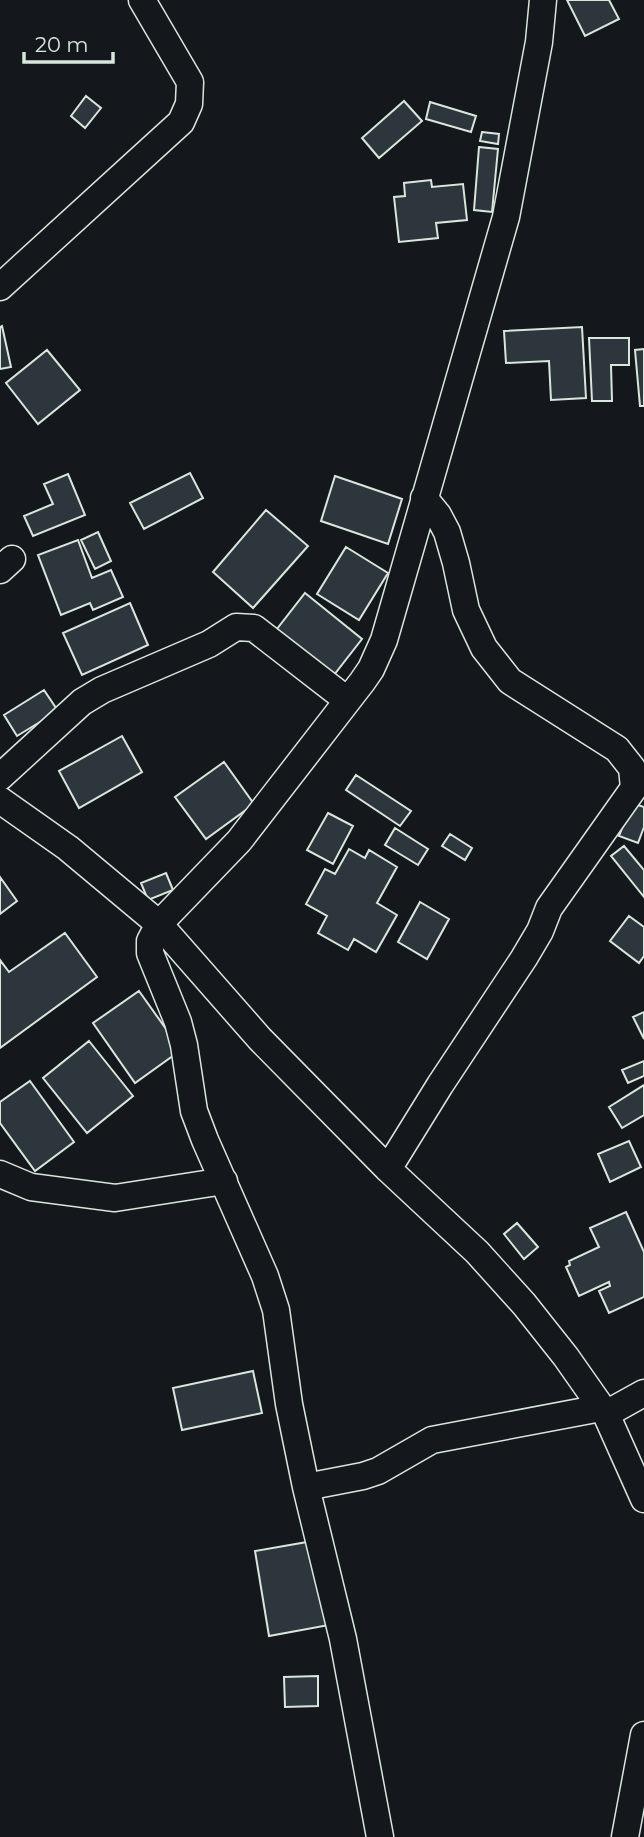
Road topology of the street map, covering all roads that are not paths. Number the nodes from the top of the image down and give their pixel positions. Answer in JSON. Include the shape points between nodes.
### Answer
{"nodes":[{"id":1,"x":142,"y":0,"type":"edge"},
{"id":2,"x":543,"y":0,"type":"edge"},
{"id":3,"x":0,"y":287,"type":"edge"},
{"id":4,"x":424,"y":498,"type":"junction"},
{"id":5,"x":347,"y":700,"type":"junction"},
{"id":6,"x":0,"y":777,"type":"edge"},
{"id":7,"x":0,"y":800,"type":"edge"},
{"id":8,"x":159,"y":924,"type":"junction"},
{"id":9,"x":388,"y":1170,"type":"junction"},
{"id":10,"x":0,"y":1174,"type":"edge"},
{"id":11,"x":224,"y":1181,"type":"junction"},
{"id":12,"x":644,"y":1393,"type":"edge"},
{"id":13,"x":603,"y":1411,"type":"junction"},
{"id":14,"x":306,"y":1487,"type":"junction"},
{"id":15,"x":644,"y":1499,"type":"edge"},
{"id":16,"x":644,"y":1735,"type":"edge"},
{"id":17,"x":380,"y":1837,"type":"edge"},
{"id":18,"x":625,"y":1837,"type":"edge"}],
"edges":[{"from":1,"to":3,"type":"street","via":[[190,82],[189,104],[181,122]]},
{"from":2,"to":4,"type":"street","via":[[506,217]]},
{"from":4,"to":5,"type":"street","via":[[384,640],[371,669]]},
{"from":4,"to":9,"type":"street","via":[[447,532],[466,610],[484,648],[510,681],[617,749],[632,768],[634,788],[549,908],[524,958]]},
{"from":5,"to":6,"type":"street","via":[[254,628],[236,627],[82,702]]},
{"from":5,"to":8,"type":"street","via":[[239,841]]},
{"from":7,"to":8,"type":"street","via":[[68,848]]},
{"from":8,"to":9,"type":"street","via":[[260,1039]]},
{"from":8,"to":11,"type":"street","via":[[150,941],[150,953],[178,1022],[194,1111]]},
{"from":9,"to":13,"type":"street","via":[[477,1252],[524,1304]]},
{"from":10,"to":11,"type":"street","via":[[31,1187],[115,1198]]},
{"from":11,"to":14,"type":"street","via":[[276,1310]]},
{"from":12,"to":13,"type":"street"},
{"from":13,"to":14,"type":"street","via":[[432,1440],[378,1471]]},
{"from":13,"to":15,"type":"street"},
{"from":14,"to":17,"type":"street","via":[[343,1639]]},
{"from":16,"to":18,"type":"street"}]}
